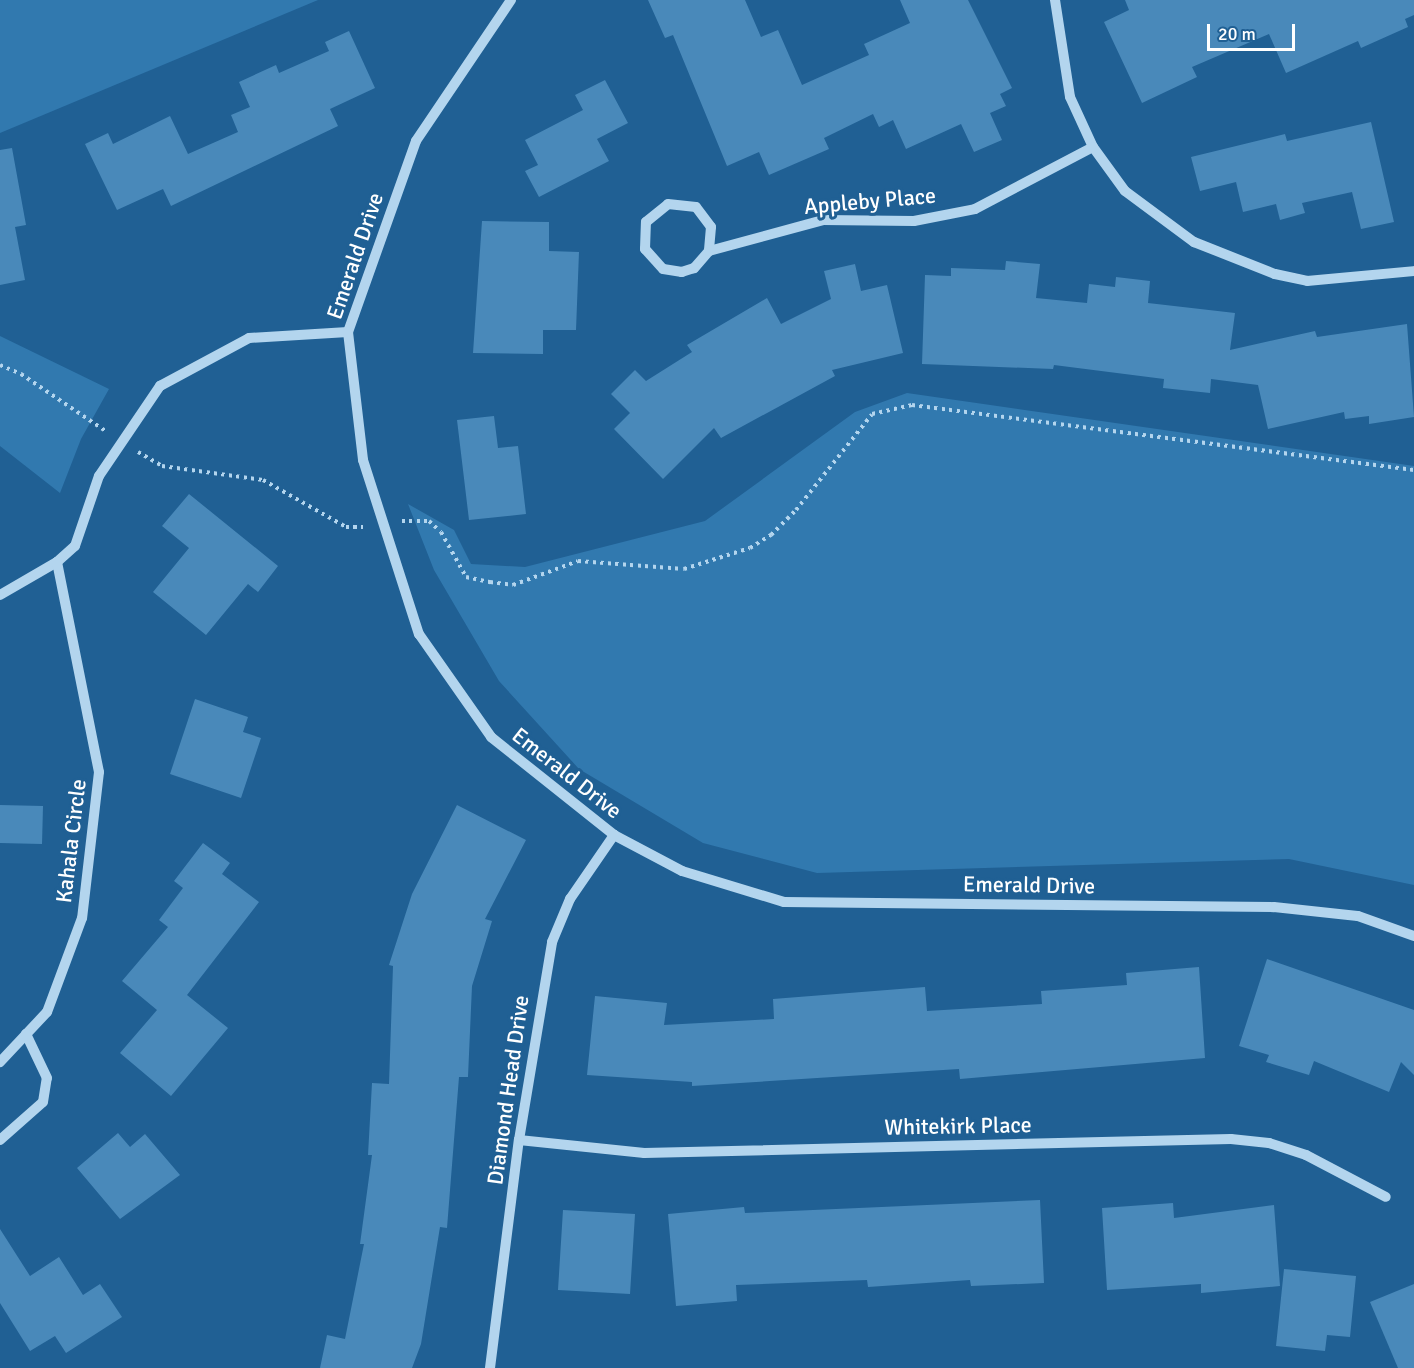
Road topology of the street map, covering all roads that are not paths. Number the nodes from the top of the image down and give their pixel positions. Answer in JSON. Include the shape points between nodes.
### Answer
{"nodes":[{"id":1,"x":511,"y":0,"type":"edge"},
{"id":2,"x":1056,"y":0,"type":"edge"},
{"id":3,"x":1093,"y":147,"type":"junction"},
{"id":4,"x":709,"y":251,"type":"junction"},
{"id":5,"x":1414,"y":271,"type":"edge"},
{"id":6,"x":348,"y":332,"type":"junction"},
{"id":7,"x":57,"y":562,"type":"junction"},
{"id":8,"x":0,"y":595,"type":"edge"},
{"id":9,"x":614,"y":835,"type":"junction"},
{"id":10,"x":1414,"y":936,"type":"edge"},
{"id":11,"x":26,"y":1034,"type":"junction"},
{"id":12,"x":0,"y":1062,"type":"edge"},
{"id":13,"x":0,"y":1140,"type":"edge"},
{"id":14,"x":519,"y":1140,"type":"junction"},
{"id":15,"x":1386,"y":1197,"type":"dead end"},
{"id":16,"x":490,"y":1368,"type":"edge"}],
"edges":[{"from":1,"to":6,"type":"street","name":"Emerald Drive","via":[[416,141]]},
{"from":2,"to":3,"type":"street","via":[[1070,97]]},
{"from":3,"to":4,"type":"street","name":"Appleby Place","via":[[975,209],[915,221],[823,220]]},
{"from":3,"to":5,"type":"street","via":[[1125,191],[1194,242],[1224,254],[1307,281]]},
{"from":4,"to":4,"type":"street","name":"Appleby Place","via":[[711,227],[696,207],[668,204],[646,222],[645,249],[663,269],[682,272],[694,268]]},
{"from":6,"to":7,"type":"street","via":[[249,338],[160,386],[99,477],[75,546]]},
{"from":6,"to":9,"type":"street","name":"Emerald Drive","via":[[363,460],[419,634],[490,737]]},
{"from":7,"to":8,"type":"street"},
{"from":7,"to":11,"type":"street","name":"Kahala Circle","via":[[99,772],[82,918],[47,1012]]},
{"from":9,"to":10,"type":"street","name":"Emerald Drive","via":[[682,871],[784,902],[1274,907],[1358,916]]},
{"from":9,"to":14,"type":"street","name":"Diamond Head Drive","via":[[570,899],[552,942]]},
{"from":11,"to":12,"type":"street","name":"Kahala Circle"},
{"from":11,"to":13,"type":"street","via":[[47,1078],[43,1102]]},
{"from":14,"to":15,"type":"street","name":"Whitekirk Place","via":[[644,1153],[1231,1139],[1269,1143],[1306,1155]]},
{"from":14,"to":16,"type":"street","name":"Diamond Head Drive"}]}
